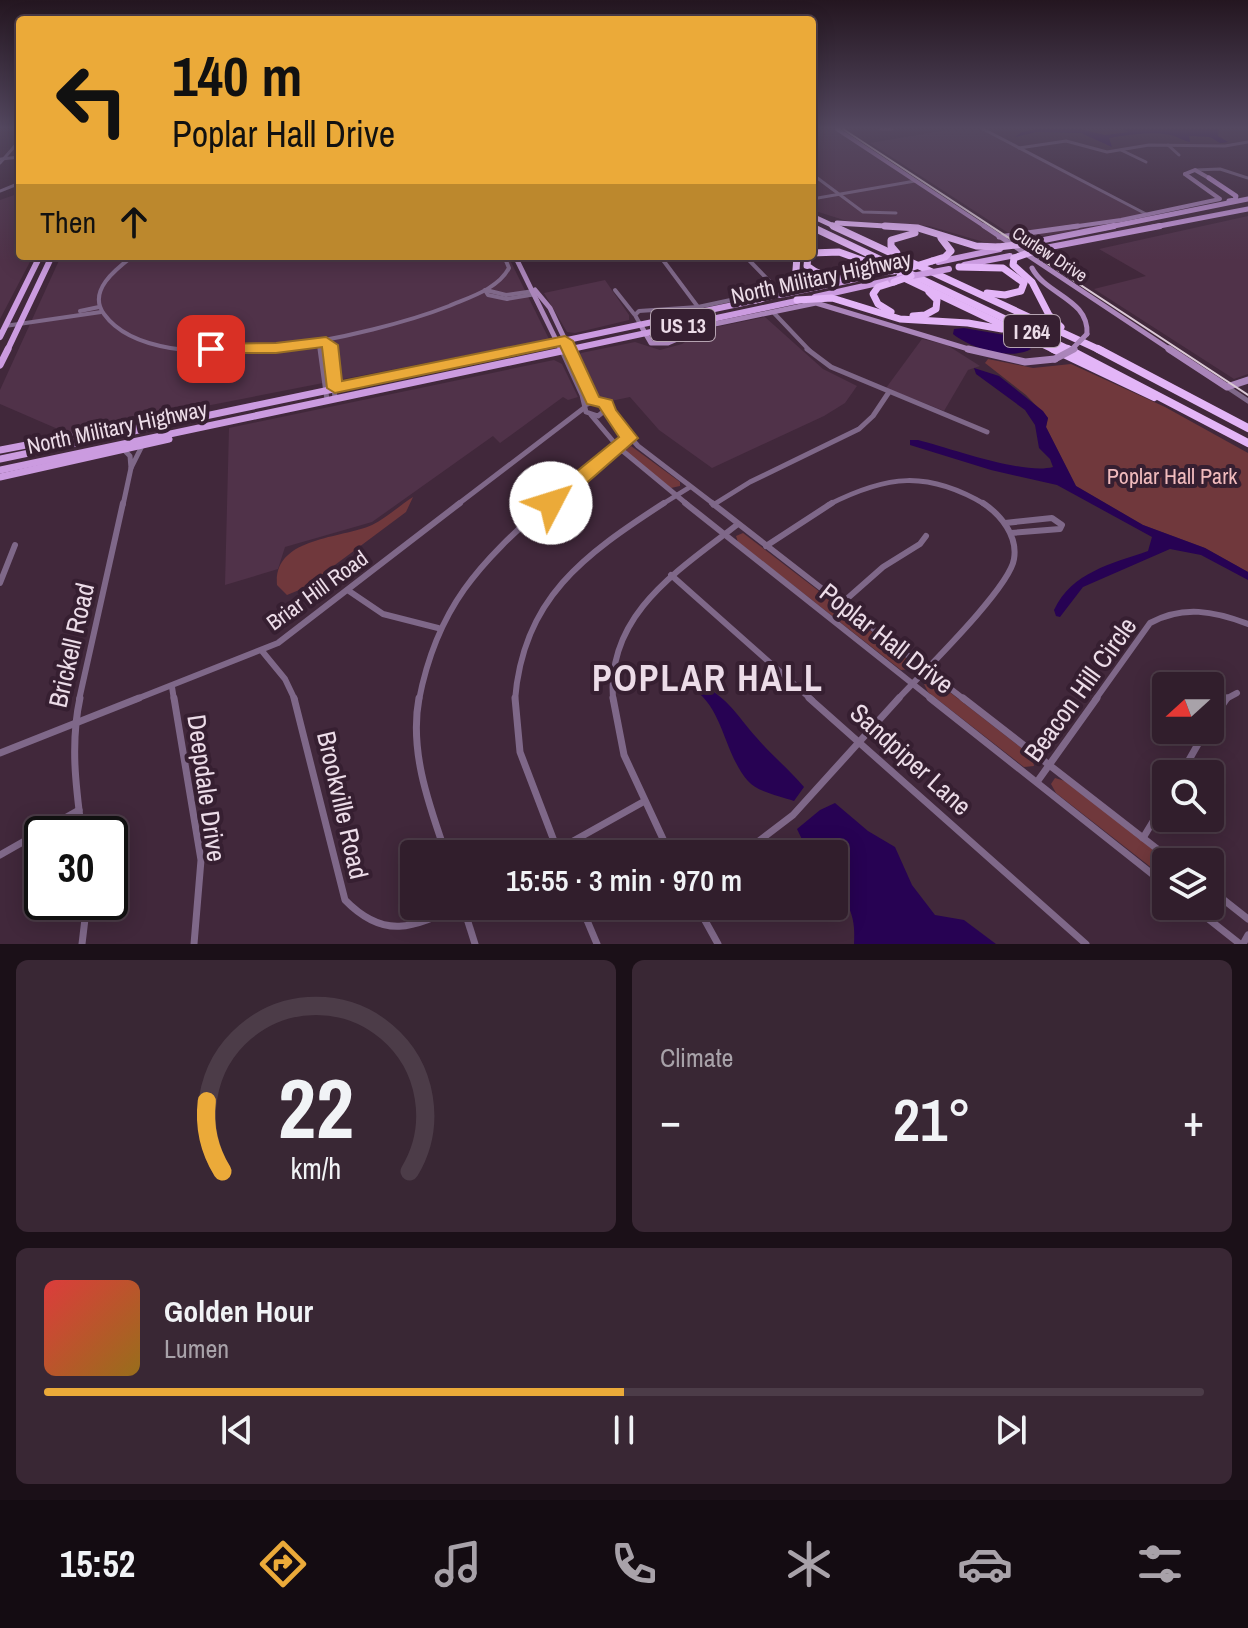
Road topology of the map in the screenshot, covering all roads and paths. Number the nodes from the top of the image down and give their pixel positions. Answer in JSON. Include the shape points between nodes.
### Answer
{"nodes":[{"id":1,"x":903,"y":173,"type":"edge"},
{"id":2,"x":1070,"y":173,"type":"edge"},
{"id":3,"x":1200,"y":173,"type":"edge"},
{"id":4,"x":1185,"y":174,"type":"joint"},
{"id":5,"x":816,"y":177,"type":"edge"},
{"id":6,"x":1209,"y":178,"type":"junction"},
{"id":7,"x":915,"y":181,"type":"junction"},
{"id":8,"x":1229,"y":189,"type":"joint"},
{"id":9,"x":838,"y":194,"type":"junction"},
{"id":10,"x":816,"y":198,"type":"edge"},
{"id":11,"x":1248,"y":199,"type":"edge"},
{"id":12,"x":1213,"y":206,"type":"junction"},
{"id":13,"x":1248,"y":210,"type":"edge"},
{"id":14,"x":896,"y":213,"type":"dead end"},
{"id":15,"x":1150,"y":215,"type":"junction"},
{"id":16,"x":816,"y":218,"type":"edge"},
{"id":17,"x":816,"y":219,"type":"edge"},
{"id":18,"x":816,"y":219,"type":"edge"},
{"id":19,"x":816,"y":232,"type":"edge"},
{"id":20,"x":816,"y":232,"type":"edge"},
{"id":21,"x":999,"y":237,"type":"junction"},
{"id":22,"x":1024,"y":244,"type":"joint"},
{"id":23,"x":999,"y":248,"type":"junction"},
{"id":24,"x":1042,"y":249,"type":"joint"},
{"id":25,"x":816,"y":253,"type":"edge"},
{"id":26,"x":1012,"y":257,"type":"junction"},
{"id":27,"x":38,"y":260,"type":"edge"},
{"id":28,"x":50,"y":260,"type":"edge"},
{"id":29,"x":128,"y":260,"type":"edge"},
{"id":30,"x":506,"y":260,"type":"edge"},
{"id":31,"x":517,"y":260,"type":"edge"},
{"id":32,"x":663,"y":260,"type":"edge"},
{"id":33,"x":749,"y":260,"type":"edge"},
{"id":34,"x":798,"y":260,"type":"edge"},
{"id":35,"x":808,"y":260,"type":"edge"},
{"id":36,"x":934,"y":262,"type":"junction"},
{"id":37,"x":1036,"y":264,"type":"junction"},
{"id":38,"x":913,"y":267,"type":"joint"},
{"id":39,"x":959,"y":267,"type":"junction"},
{"id":40,"x":929,"y":269,"type":"junction"},
{"id":41,"x":878,"y":271,"type":"junction"},
{"id":42,"x":911,"y":276,"type":"joint"},
{"id":43,"x":896,"y":277,"type":"junction"},
{"id":44,"x":951,"y":280,"type":"junction"},
{"id":45,"x":485,"y":290,"type":"junction"},
{"id":46,"x":615,"y":290,"type":"dead end"},
{"id":47,"x":535,"y":292,"type":"junction"},
{"id":48,"x":756,"y":300,"type":"junction"},
{"id":49,"x":797,"y":300,"type":"junction"},
{"id":50,"x":698,"y":307,"type":"junction"},
{"id":51,"x":100,"y":309,"type":"junction"},
{"id":52,"x":773,"y":312,"type":"junction"},
{"id":53,"x":635,"y":315,"type":"junction"},
{"id":54,"x":727,"y":316,"type":"junction"},
{"id":55,"x":20,"y":322,"type":"junction"},
{"id":56,"x":6,"y":324,"type":"junction"},
{"id":57,"x":640,"y":324,"type":"junction"},
{"id":58,"x":643,"y":333,"type":"junction"},
{"id":59,"x":0,"y":337,"type":"edge"},
{"id":60,"x":345,"y":338,"type":"junction"},
{"id":61,"x":326,"y":342,"type":"junction"},
{"id":62,"x":563,"y":345,"type":"junction"},
{"id":63,"x":294,"y":346,"type":"junction"},
{"id":64,"x":331,"y":350,"type":"junction"},
{"id":65,"x":321,"y":351,"type":"junction"},
{"id":66,"x":1056,"y":354,"type":"junction"},
{"id":67,"x":1109,"y":354,"type":"junction"},
{"id":68,"x":0,"y":365,"type":"edge"},
{"id":69,"x":1248,"y":380,"type":"edge"},
{"id":70,"x":1227,"y":387,"type":"junction"},
{"id":71,"x":335,"y":388,"type":"junction"},
{"id":72,"x":325,"y":390,"type":"junction"},
{"id":73,"x":889,"y":392,"type":"junction"},
{"id":74,"x":331,"y":399,"type":"junction"},
{"id":75,"x":593,"y":400,"type":"junction"},
{"id":76,"x":1248,"y":401,"type":"edge"},
{"id":77,"x":584,"y":406,"type":"junction"},
{"id":78,"x":607,"y":411,"type":"junction"},
{"id":79,"x":209,"y":414,"type":"junction"},
{"id":80,"x":578,"y":415,"type":"junction"},
{"id":81,"x":589,"y":415,"type":"junction"},
{"id":82,"x":239,"y":419,"type":"junction"},
{"id":83,"x":1248,"y":430,"type":"edge"},
{"id":84,"x":987,"y":432,"type":"dead end"},
{"id":85,"x":629,"y":438,"type":"junction"},
{"id":86,"x":142,"y":446,"type":"junction"},
{"id":87,"x":1248,"y":446,"type":"edge"},
{"id":88,"x":618,"y":447,"type":"junction"},
{"id":89,"x":0,"y":448,"type":"edge"},
{"id":90,"x":124,"y":450,"type":"junction"},
{"id":91,"x":0,"y":459,"type":"edge"},
{"id":92,"x":131,"y":468,"type":"junction"},
{"id":93,"x":0,"y":470,"type":"edge"},
{"id":94,"x":0,"y":479,"type":"edge"},
{"id":95,"x":690,"y":487,"type":"junction"},
{"id":96,"x":677,"y":496,"type":"junction"},
{"id":97,"x":713,"y":505,"type":"junction"},
{"id":98,"x":1004,"y":523,"type":"junction"},
{"id":99,"x":738,"y":524,"type":"junction"},
{"id":100,"x":1010,"y":534,"type":"junction"},
{"id":101,"x":725,"y":535,"type":"junction"},
{"id":102,"x":926,"y":536,"type":"dead end"},
{"id":103,"x":15,"y":545,"type":"dead end"},
{"id":104,"x":766,"y":546,"type":"junction"},
{"id":105,"x":671,"y":575,"type":"junction"},
{"id":106,"x":0,"y":583,"type":"edge"},
{"id":107,"x":349,"y":591,"type":"junction"},
{"id":108,"x":841,"y":604,"type":"junction"},
{"id":109,"x":1248,"y":624,"type":"edge"},
{"id":110,"x":438,"y":628,"type":"junction"},
{"id":111,"x":262,"y":651,"type":"junction"},
{"id":112,"x":925,"y":669,"type":"junction"},
{"id":113,"x":912,"y":683,"type":"junction"},
{"id":114,"x":172,"y":687,"type":"junction"},
{"id":115,"x":1237,"y":693,"type":"dead end"},
{"id":116,"x":1224,"y":701,"type":"edge"},
{"id":117,"x":74,"y":724,"type":"junction"},
{"id":118,"x":858,"y":740,"type":"junction"},
{"id":119,"x":0,"y":753,"type":"edge"},
{"id":120,"x":1049,"y":765,"type":"junction"},
{"id":121,"x":1037,"y":782,"type":"junction"},
{"id":122,"x":643,"y":802,"type":"junction"},
{"id":123,"x":79,"y":810,"type":"junction"},
{"id":124,"x":80,"y":816,"type":"edge"},
{"id":125,"x":1152,"y":823,"type":"edge"},
{"id":126,"x":1143,"y":838,"type":"junction"},
{"id":127,"x":441,"y":840,"type":"edge"},
{"id":128,"x":551,"y":840,"type":"edge"},
{"id":129,"x":578,"y":840,"type":"edge"},
{"id":130,"x":663,"y":840,"type":"edge"},
{"id":131,"x":760,"y":840,"type":"edge"},
{"id":132,"x":1156,"y":848,"type":"edge"},
{"id":133,"x":0,"y":855,"type":"edge"},
{"id":134,"x":1152,"y":874,"type":"edge"},
{"id":135,"x":1224,"y":900,"type":"edge"},
{"id":136,"x":1248,"y":919,"type":"edge"},
{"id":137,"x":85,"y":920,"type":"edge"},
{"id":138,"x":431,"y":920,"type":"edge"},
{"id":139,"x":466,"y":920,"type":"edge"},
{"id":140,"x":587,"y":920,"type":"edge"},
{"id":141,"x":705,"y":920,"type":"edge"},
{"id":142,"x":1210,"y":920,"type":"edge"},
{"id":143,"x":1248,"y":935,"type":"edge"},
{"id":144,"x":82,"y":944,"type":"edge"},
{"id":145,"x":194,"y":944,"type":"edge"},
{"id":146,"x":475,"y":944,"type":"edge"},
{"id":147,"x":597,"y":944,"type":"edge"},
{"id":148,"x":718,"y":944,"type":"edge"},
{"id":149,"x":1086,"y":944,"type":"edge"},
{"id":150,"x":1242,"y":944,"type":"edge"}],
"edges":[{"from":1,"to":7,"type":"street","name":"Curlew Drive"},
{"from":2,"to":15,"type":"street"},
{"from":3,"to":6,"type":"street"},
{"from":4,"to":6,"type":"street"},
{"from":4,"to":15,"type":"street","via":[[1220,199]]},
{"from":5,"to":9,"type":"street"},
{"from":6,"to":8,"type":"street"},
{"from":6,"to":12,"type":"main road","via":[[1236,197]]},
{"from":7,"to":9,"type":"street"},
{"from":7,"to":21,"type":"street","name":"Curlew Drive"},
{"from":8,"to":11,"type":"main road"},
{"from":9,"to":10,"type":"street"},
{"from":9,"to":14,"type":"street","via":[[863,212]]},
{"from":11,"to":12,"type":"main road"},
{"from":12,"to":22,"type":"main road"},
{"from":13,"to":24,"type":"main road"},
{"from":15,"to":21,"type":"street"},
{"from":16,"to":23,"type":"highway","via":[[855,226],[918,228]]},
{"from":17,"to":40,"type":"highway"},
{"from":18,"to":83,"type":"highway","number":"I 264"},
{"from":19,"to":41,"type":"highway"},
{"from":20,"to":87,"type":"highway","number":"I 264","via":[[1089,358]]},
{"from":21,"to":37,"type":"street","name":"Curlew Drive"},
{"from":22,"to":23,"type":"highway","bridge":true},
{"from":23,"to":36,"type":"main road","name":"North Military Highway"},
{"from":24,"to":26,"type":"highway","bridge":true},
{"from":25,"to":41,"type":"highway","via":[[836,250]]},
{"from":26,"to":39,"type":"main road","name":"North Military Highway"},
{"from":26,"to":67,"type":"highway","via":[[1053,319]]},
{"from":27,"to":56,"type":"main road"},
{"from":28,"to":55,"type":"main road"},
{"from":29,"to":51,"type":"street","via":[[101,288]]},
{"from":30,"to":45,"type":"street","via":[[509,268],[504,278]]},
{"from":31,"to":47,"type":"street"},
{"from":32,"to":50,"type":"street"},
{"from":33,"to":50,"type":"street","via":[[774,288],[771,292]]},
{"from":34,"to":48,"type":"highway","via":[[797,284]]},
{"from":35,"to":41,"type":"highway","via":[[809,269],[829,278]]},
{"from":36,"to":38,"type":"highway","bridge":true},
{"from":36,"to":40,"type":"highway","via":[[950,253],[942,239],[909,233],[891,240],[894,251]]},
{"from":37,"to":66,"type":"street","bridge":true,"via":[[1041,281],[1082,312],[1088,324],[1075,348]]},
{"from":37,"to":70,"type":"street","name":"Curlew Drive"},
{"from":38,"to":43,"type":"main road","name":"North Military Highway","number":"US 13","bridge":true},
{"from":39,"to":42,"type":"main road","name":"North Military Highway","bridge":true},
{"from":39,"to":44,"type":"highway","via":[[1005,268],[1021,277],[1024,288],[1002,295]]},
{"from":40,"to":44,"type":"highway"},
{"from":41,"to":43,"type":"highway","bridge":true},
{"from":41,"to":48,"type":"main road","name":"North Military Highway","number":"US 13"},
{"from":42,"to":43,"type":"highway","bridge":true},
{"from":43,"to":43,"type":"highway","via":[[933,295],[936,309],[916,316],[885,309],[875,301],[874,292]]},
{"from":43,"to":49,"type":"main road","name":"North Military Highway","number":"US 13"},
{"from":43,"to":66,"type":"highway"},
{"from":44,"to":67,"type":"highway"},
{"from":45,"to":47,"type":"street","via":[[502,299]]},
{"from":45,"to":60,"type":"street","via":[[413,319]]},
{"from":46,"to":53,"type":"street"},
{"from":47,"to":62,"type":"street"},
{"from":48,"to":57,"type":"main road","name":"North Military Highway","number":"US 13"},
{"from":49,"to":54,"type":"main road","name":"North Military Highway","number":"US 13"},
{"from":49,"to":66,"type":"highway","via":[[832,298],[900,319],[988,326]]},
{"from":50,"to":53,"type":"street"},
{"from":51,"to":55,"type":"street"},
{"from":51,"to":63,"type":"street","via":[[114,329],[161,344],[223,349]]},
{"from":52,"to":54,"type":"main road"},
{"from":52,"to":58,"type":"street","via":[[710,325],[663,344],[651,343]]},
{"from":52,"to":66,"type":"street","via":[[827,304],[999,358],[1025,362]]},
{"from":52,"to":73,"type":"street","via":[[822,362]]},
{"from":53,"to":57,"type":"street"},
{"from":54,"to":58,"type":"main road","name":"North Military Highway","number":"US 13"},
{"from":55,"to":56,"type":"street"},
{"from":55,"to":68,"type":"main road"},
{"from":56,"to":59,"type":"main road"},
{"from":57,"to":58,"type":"street"},
{"from":57,"to":62,"type":"main road","name":"North Military Highway","number":"US 13"},
{"from":58,"to":62,"type":"main road","name":"North Military Highway","number":"US 13"},
{"from":60,"to":61,"type":"street"},
{"from":60,"to":64,"type":"street"},
{"from":61,"to":63,"type":"street"},
{"from":61,"to":64,"type":"street"},
{"from":61,"to":65,"type":"street"},
{"from":62,"to":71,"type":"main road","name":"North Military Highway","number":"US 13"},
{"from":62,"to":74,"type":"main road","name":"North Military Highway","number":"US 13"},
{"from":62,"to":75,"type":"street"},
{"from":62,"to":77,"type":"street"},
{"from":63,"to":65,"type":"street"},
{"from":64,"to":71,"type":"street"},
{"from":65,"to":72,"type":"street"},
{"from":66,"to":87,"type":"highway"},
{"from":67,"to":83,"type":"highway"},
{"from":69,"to":70,"type":"street"},
{"from":70,"to":76,"type":"street","name":"Curlew Drive"},
{"from":71,"to":72,"type":"main road","name":"North Military Highway","number":"US 13"},
{"from":71,"to":74,"type":"street"},
{"from":72,"to":74,"type":"street"},
{"from":72,"to":79,"type":"main road","name":"North Military Highway","number":"US 13"},
{"from":73,"to":84,"type":"street"},
{"from":73,"to":97,"type":"street","via":[[859,429]]},
{"from":74,"to":82,"type":"main road","name":"North Military Highway","number":"US 13"},
{"from":75,"to":77,"type":"street"},
{"from":75,"to":78,"type":"street","via":[[604,402]]},
{"from":77,"to":80,"type":"street","name":"Briar Hill Road"},
{"from":77,"to":81,"type":"street"},
{"from":78,"to":81,"type":"street"},
{"from":78,"to":85,"type":"street","name":"Poplar Hall Drive"},
{"from":79,"to":89,"type":"main road","via":[[153,419]]},
{"from":79,"to":91,"type":"main road","name":"North Military Highway","number":"US 13"},
{"from":80,"to":81,"type":"street"},
{"from":80,"to":107,"type":"street","name":"Briar Hill Road"},
{"from":81,"to":88,"type":"street","name":"Poplar Hall Drive"},
{"from":82,"to":86,"type":"main road"},
{"from":82,"to":93,"type":"main road","name":"North Military Highway","number":"US 13"},
{"from":85,"to":88,"type":"street"},
{"from":85,"to":95,"type":"street","name":"Poplar Hall Drive"},
{"from":86,"to":90,"type":"main road"},
{"from":86,"to":92,"type":"street","name":"Brickell Road"},
{"from":88,"to":96,"type":"street","name":"Poplar Hall Drive"},
{"from":88,"to":110,"type":"street","via":[[480,566]]},
{"from":90,"to":92,"type":"street"},
{"from":90,"to":94,"type":"main road"},
{"from":92,"to":117,"type":"street","name":"Brickell Road"},
{"from":95,"to":96,"type":"street"},
{"from":95,"to":97,"type":"street","name":"Poplar Hall Drive"},
{"from":96,"to":101,"type":"street","name":"Poplar Hall Drive"},
{"from":96,"to":128,"type":"street","via":[[570,572],[546,601],[524,649],[515,707],[519,748]]},
{"from":97,"to":99,"type":"street","name":"Poplar Hall Drive"},
{"from":98,"to":100,"type":"street"},
{"from":98,"to":100,"type":"street","via":[[1052,518],[1062,525]]},
{"from":98,"to":104,"type":"street","via":[[955,488],[899,479],[857,493]]},
{"from":99,"to":101,"type":"street"},
{"from":99,"to":104,"type":"street","name":"Poplar Hall Drive"},
{"from":100,"to":112,"type":"street","via":[[1015,557],[1009,572]]},
{"from":101,"to":105,"type":"street"},
{"from":101,"to":113,"type":"street","name":"Poplar Hall Drive"},
{"from":102,"to":108,"type":"street"},
{"from":103,"to":106,"type":"street"},
{"from":104,"to":108,"type":"street","name":"Poplar Hall Drive"},
{"from":105,"to":118,"type":"street","name":"Sandpiper Lane"},
{"from":105,"to":122,"type":"street","via":[[636,614],[614,671],[618,740]]},
{"from":107,"to":110,"type":"street","via":[[383,614]]},
{"from":107,"to":111,"type":"street","name":"Briar Hill Road"},
{"from":108,"to":112,"type":"street","name":"Poplar Hall Drive"},
{"from":109,"to":120,"type":"street","name":"Beacon Hill Circle","via":[[1198,610],[1167,614],[1150,623]]},
{"from":110,"to":127,"type":"street","via":[[421,679],[417,746]]},
{"from":111,"to":114,"type":"street","name":"Briar Hill Road"},
{"from":111,"to":138,"type":"street","name":"Brookville Road","via":[[285,679],[299,708],[345,900],[363,917],[396,929]]},
{"from":112,"to":113,"type":"street"},
{"from":112,"to":120,"type":"street","name":"Poplar Hall Drive"},
{"from":113,"to":118,"type":"street"},
{"from":113,"to":121,"type":"street","name":"Poplar Hall Drive"},
{"from":114,"to":117,"type":"street","name":"Briar Hill Road"},
{"from":114,"to":145,"type":"street","name":"Deepdale Drive","via":[[201,860]]},
{"from":115,"to":116,"type":"street"},
{"from":117,"to":119,"type":"street","name":"Briar Hill Road"},
{"from":117,"to":123,"type":"street","name":"Brickell Road"},
{"from":118,"to":131,"type":"street","via":[[793,815]]},
{"from":118,"to":149,"type":"street","name":"Sandpiper Lane"},
{"from":120,"to":121,"type":"street","name":"Beacon Hill Circle"},
{"from":120,"to":126,"type":"street","name":"Poplar Hall Drive"},
{"from":121,"to":134,"type":"street","name":"Poplar Hall Drive"},
{"from":122,"to":129,"type":"street"},
{"from":122,"to":130,"type":"street"},
{"from":123,"to":124,"type":"street","name":"Brickell Road"},
{"from":123,"to":133,"type":"street"},
{"from":125,"to":126,"type":"street"},
{"from":126,"to":132,"type":"street","name":"Poplar Hall Drive"},
{"from":135,"to":136,"type":"street"},
{"from":137,"to":144,"type":"street"},
{"from":139,"to":146,"type":"street"},
{"from":140,"to":147,"type":"street"},
{"from":141,"to":148,"type":"street"},
{"from":142,"to":150,"type":"street"},
{"from":143,"to":150,"type":"street"}]}
